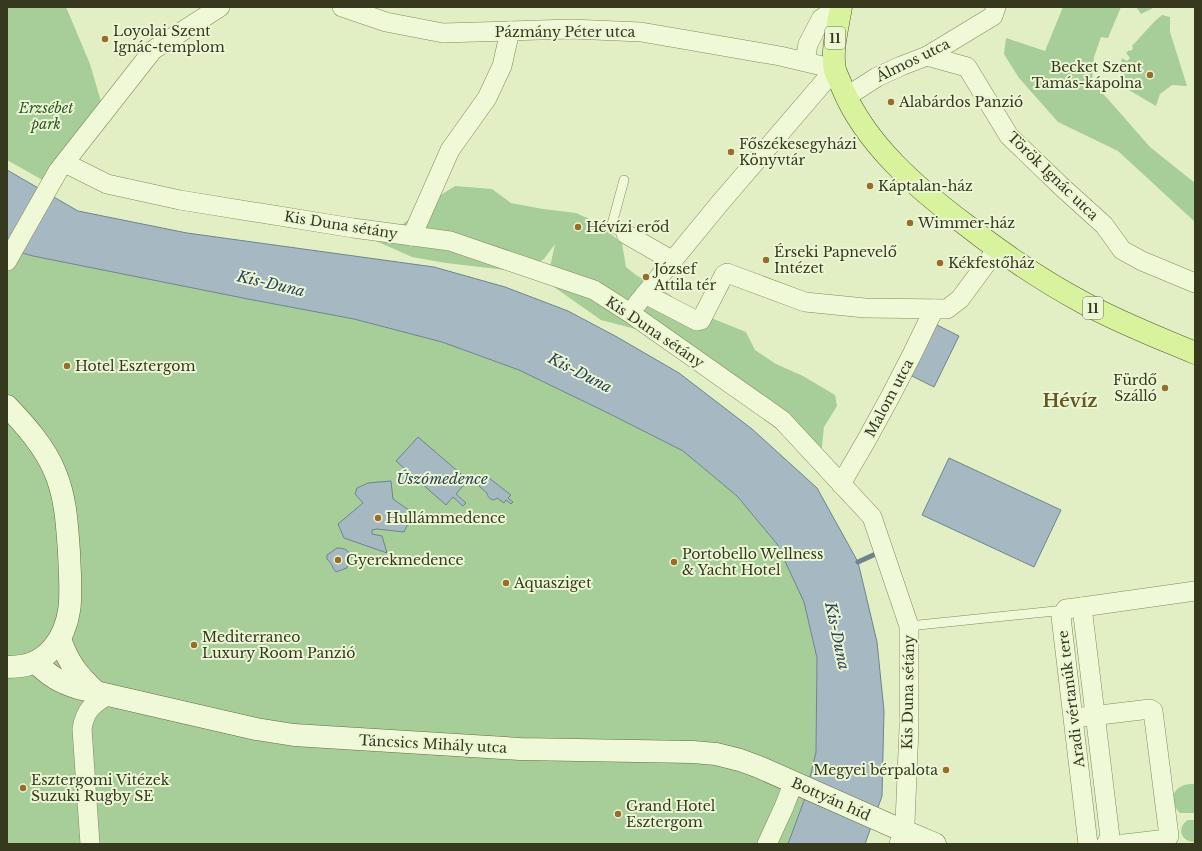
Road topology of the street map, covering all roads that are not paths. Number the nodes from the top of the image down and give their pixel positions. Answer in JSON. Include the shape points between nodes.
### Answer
{"nodes":[{"id":1,"x":220,"y":7,"type":"edge"},
{"id":2,"x":342,"y":7,"type":"edge"},
{"id":3,"x":838,"y":7,"type":"edge"},
{"id":4,"x":842,"y":7,"type":"edge"},
{"id":5,"x":996,"y":7,"type":"edge"},
{"id":6,"x":510,"y":31,"type":"junction"},
{"id":7,"x":805,"y":62,"type":"junction"},
{"id":8,"x":937,"y":62,"type":"junction"},
{"id":9,"x":835,"y":69,"type":"junction"},
{"id":10,"x":846,"y":97,"type":"junction"},
{"id":11,"x":62,"y":167,"type":"junction"},
{"id":12,"x":624,"y":180,"type":"dead end"},
{"id":13,"x":626,"y":234,"type":"joint"},
{"id":14,"x":412,"y":236,"type":"junction"},
{"id":15,"x":997,"y":249,"type":"junction"},
{"id":16,"x":675,"y":259,"type":"junction"},
{"id":17,"x":7,"y":261,"type":"edge"},
{"id":18,"x":1195,"y":283,"type":"edge"},
{"id":19,"x":934,"y":310,"type":"junction"},
{"id":20,"x":1195,"y":353,"type":"edge"},
{"id":21,"x":7,"y":406,"type":"edge"},
{"id":22,"x":842,"y":484,"type":"junction"},
{"id":23,"x":1195,"y":591,"type":"edge"},
{"id":24,"x":1074,"y":608,"type":"junction"},
{"id":25,"x":909,"y":626,"type":"junction"},
{"id":26,"x":60,"y":639,"type":"junction"},
{"id":27,"x":36,"y":663,"type":"junction"},
{"id":28,"x":7,"y":667,"type":"edge"},
{"id":29,"x":102,"y":693,"type":"junction"},
{"id":30,"x":1096,"y":716,"type":"junction"},
{"id":31,"x":1074,"y":718,"type":"junction"},
{"id":32,"x":773,"y":772,"type":"joint"},
{"id":33,"x":791,"y":789,"type":"dead end"},
{"id":34,"x":897,"y":833,"type":"edge"},
{"id":35,"x":90,"y":844,"type":"edge"},
{"id":36,"x":767,"y":844,"type":"edge"},
{"id":37,"x":935,"y":844,"type":"edge"},
{"id":38,"x":1088,"y":844,"type":"edge"},
{"id":39,"x":1106,"y":844,"type":"edge"},
{"id":40,"x":1124,"y":844,"type":"edge"}],
"edges":[{"from":1,"to":11,"type":"street","via":[[154,50]]},
{"from":2,"to":6,"type":"street","name":"Pázmány Péter utca","via":[[386,22],[443,33]]},
{"from":3,"to":7,"type":"street","via":[[821,19],[808,44]]},
{"from":4,"to":9,"type":"main road","number":"11","via":[[834,43]]},
{"from":5,"to":8,"type":"street","name":"Álmos utca","via":[[993,16]]},
{"from":6,"to":7,"type":"street","name":"Pázmány Péter utca","via":[[570,29],[641,32]]},
{"from":6,"to":14,"type":"street","via":[[502,66],[487,98],[450,150]]},
{"from":7,"to":9,"type":"street","name":"Pázmány Péter utca"},
{"from":8,"to":10,"type":"street","name":"Álmos utca","via":[[901,66],[877,77]]},
{"from":8,"to":18,"type":"street","name":"Török Ignác utca","via":[[967,67],[1010,136],[1104,225],[1122,250]]},
{"from":9,"to":10,"type":"main road","number":"11"},
{"from":9,"to":16,"type":"street","via":[[720,202]]},
{"from":10,"to":15,"type":"main road","number":"11","via":[[872,138],[898,166],[932,199]]},
{"from":11,"to":14,"type":"street","name":"Kis Duna sétány","via":[[107,184],[180,200]]},
{"from":11,"to":17,"type":"street"},
{"from":12,"to":13,"type":"lane","via":[[612,224],[615,229]]},
{"from":13,"to":16,"type":"street"},
{"from":14,"to":22,"type":"street","name":"Kis Duna sétány","via":[[450,241],[594,290],[782,420]]},
{"from":15,"to":19,"type":"street","via":[[960,299],[947,309]]},
{"from":15,"to":20,"type":"main road","number":"11","via":[[1083,303]]},
{"from":16,"to":19,"type":"street","via":[[641,299],[698,321],[701,320],[727,273],[804,302],[865,308]]},
{"from":19,"to":22,"type":"street","name":"Malom utca","via":[[912,356]]},
{"from":21,"to":26,"type":"street","via":[[46,454],[55,471],[64,500],[70,603],[68,621]]},
{"from":22,"to":25,"type":"street","name":"Kis Duna sétány","via":[[872,517]]},
{"from":23,"to":24,"type":"street"},
{"from":24,"to":25,"type":"lane"},
{"from":24,"to":30,"type":"street","name":"Aradi vértanúk tere"},
{"from":24,"to":31,"type":"street","name":"Aradi vértanúk tere","via":[[1061,617]]},
{"from":25,"to":34,"type":"street","name":"Kis Duna sétány","via":[[908,728]]},
{"from":26,"to":27,"type":"street"},
{"from":26,"to":29,"type":"street","via":[[69,661],[82,679]]},
{"from":27,"to":28,"type":"street"},
{"from":27,"to":29,"type":"street","name":"Táncsics Mihály utca","via":[[63,684]]},
{"from":29,"to":32,"type":"street","name":"Táncsics Mihály utca","via":[[256,729],[294,735],[520,748],[693,752],[740,760]]},
{"from":29,"to":35,"type":"street","via":[[90,707],[82,729]]},
{"from":30,"to":31,"type":"street"},
{"from":30,"to":39,"type":"street","name":"Aradi vértanúk tere","via":[[1110,837]]},
{"from":30,"to":40,"type":"street","name":"Aradi vértanúk tere","via":[[1150,709],[1153,711],[1169,836],[1167,839]]},
{"from":31,"to":38,"type":"street","name":"Aradi vértanúk tere"},
{"from":32,"to":34,"type":"street","name":"Bottyán híd"},
{"from":33,"to":36,"type":"street"},
{"from":34,"to":37,"type":"street","name":"Bottyán híd"}]}
